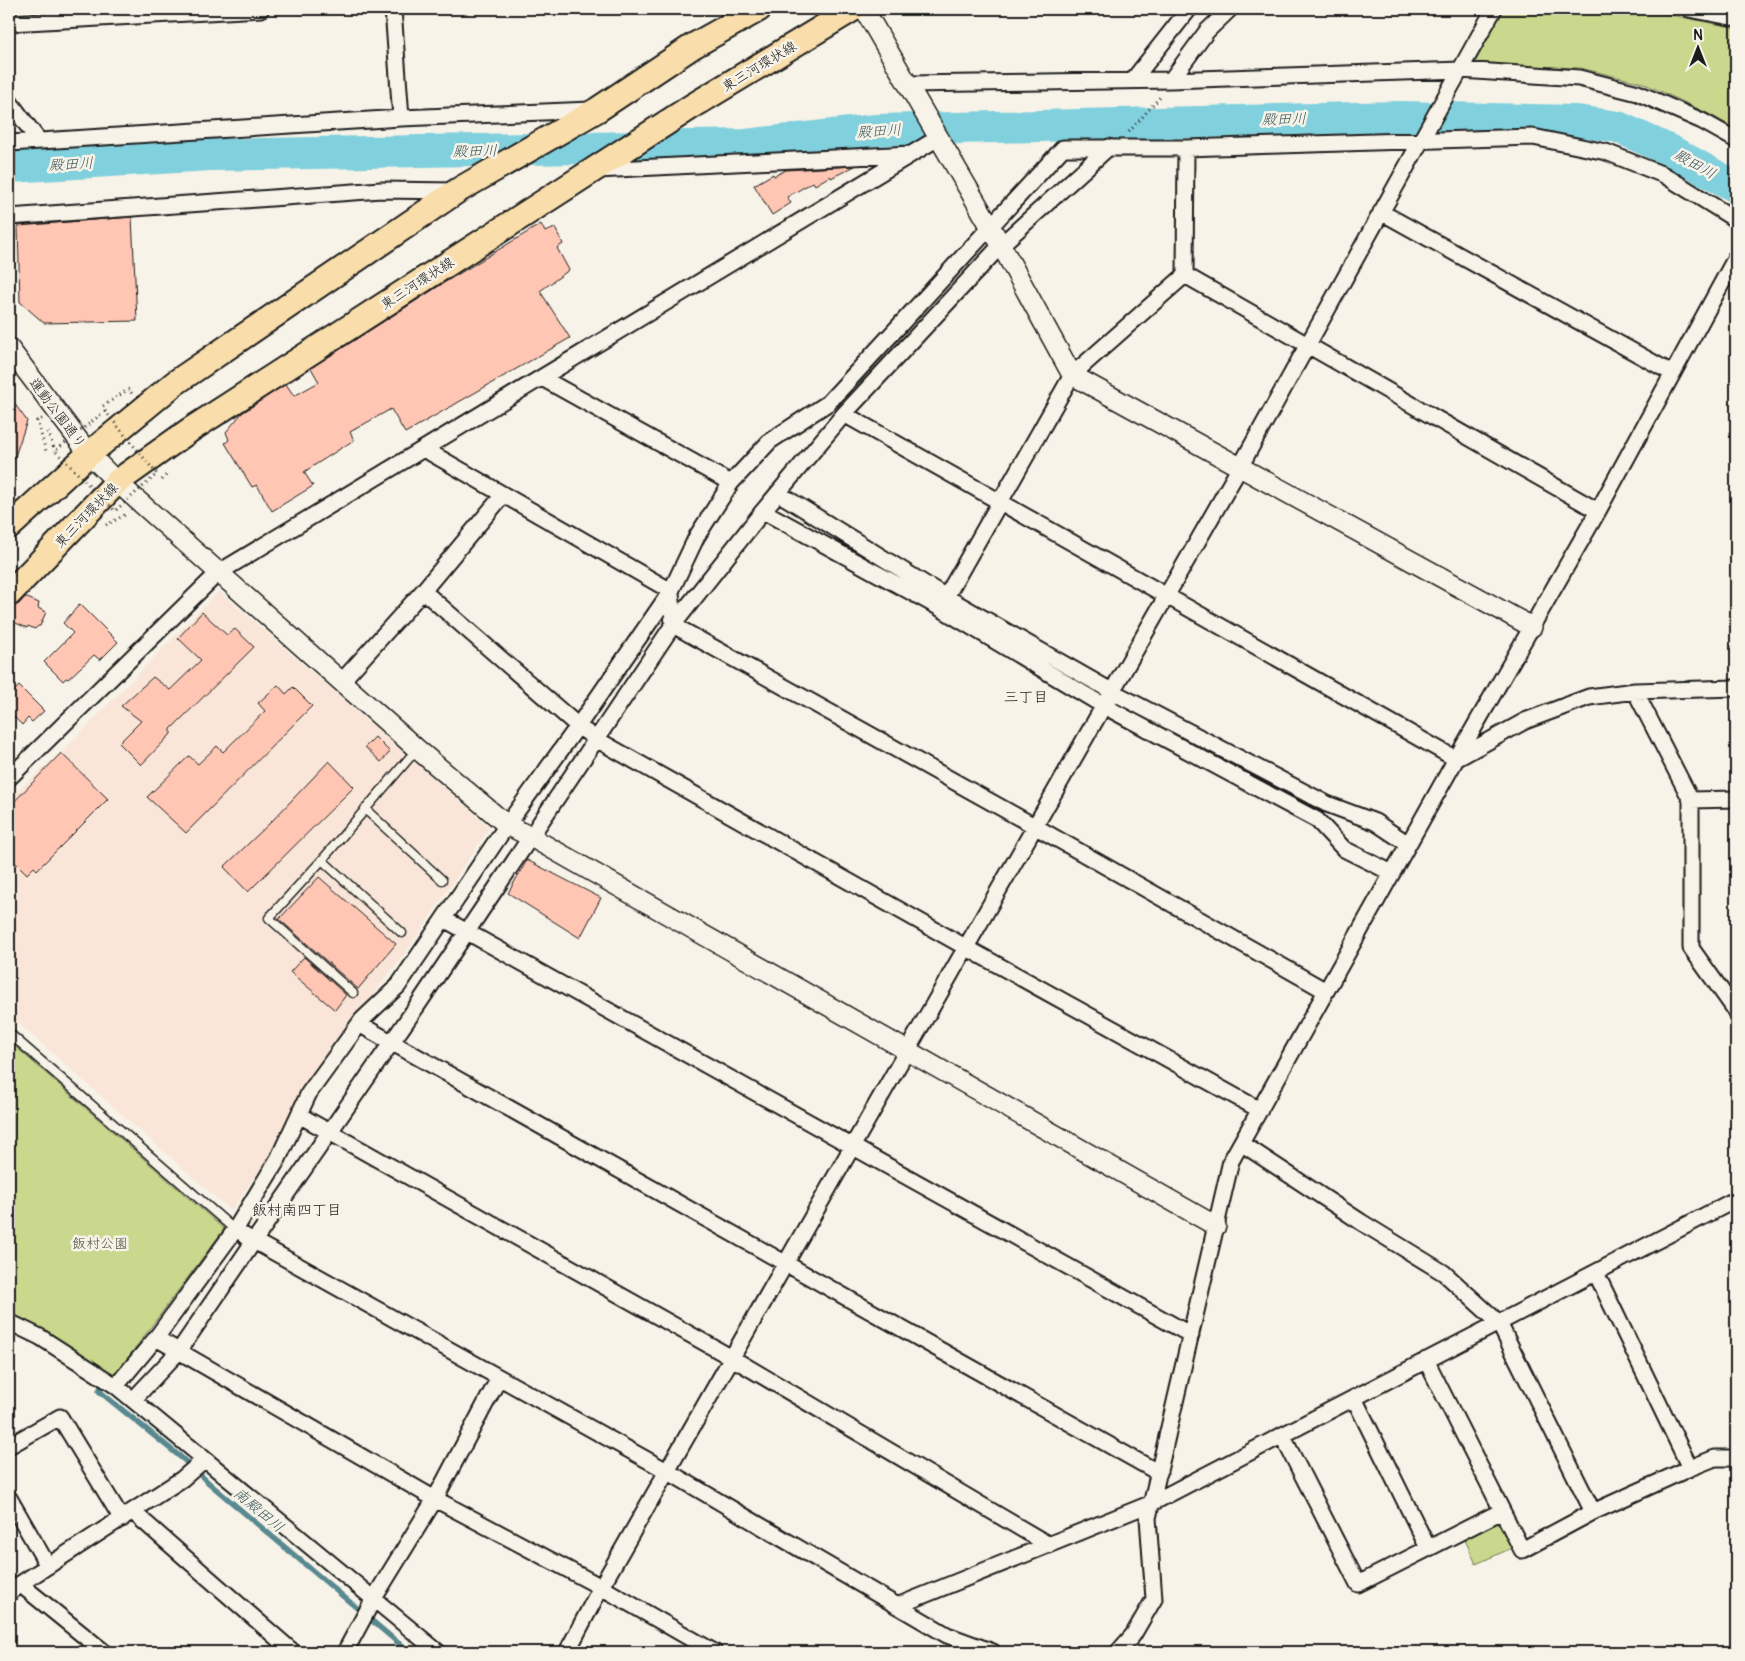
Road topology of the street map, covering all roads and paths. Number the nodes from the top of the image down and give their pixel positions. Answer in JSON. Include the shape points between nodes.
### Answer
{"nodes":[{"id":1,"x":261,"y":9,"type":"edge"},
{"id":2,"x":393,"y":9,"type":"edge"},
{"id":3,"x":759,"y":9,"type":"edge"},
{"id":4,"x":853,"y":9,"type":"edge"},
{"id":5,"x":864,"y":9,"type":"edge"},
{"id":6,"x":1189,"y":9,"type":"edge"},
{"id":7,"x":1230,"y":9,"type":"edge"},
{"id":8,"x":1494,"y":9,"type":"edge"},
{"id":9,"x":1689,"y":9,"type":"edge"},
{"id":10,"x":150,"y":12,"type":"edge"},
{"id":11,"x":1736,"y":18,"type":"edge"},
{"id":12,"x":9,"y":23,"type":"edge"},
{"id":13,"x":1459,"y":74,"type":"junction"},
{"id":14,"x":1133,"y":80,"type":"junction"},
{"id":15,"x":1167,"y":86,"type":"junction"},
{"id":16,"x":912,"y":91,"type":"junction"},
{"id":17,"x":9,"y":101,"type":"edge"},
{"id":18,"x":592,"y":113,"type":"junction"},
{"id":19,"x":401,"y":118,"type":"junction"},
{"id":20,"x":1128,"y":133,"type":"dead end"},
{"id":21,"x":938,"y":138,"type":"junction"},
{"id":22,"x":1421,"y":140,"type":"junction"},
{"id":23,"x":1736,"y":140,"type":"edge"},
{"id":24,"x":39,"y":141,"type":"junction"},
{"id":25,"x":9,"y":143,"type":"edge"},
{"id":26,"x":1109,"y":147,"type":"junction"},
{"id":27,"x":1186,"y":148,"type":"junction"},
{"id":28,"x":913,"y":154,"type":"junction"},
{"id":29,"x":598,"y":166,"type":"junction"},
{"id":30,"x":458,"y":191,"type":"junction"},
{"id":31,"x":1381,"y":212,"type":"junction"},
{"id":32,"x":9,"y":217,"type":"edge"},
{"id":33,"x":1736,"y":220,"type":"edge"},
{"id":34,"x":991,"y":228,"type":"junction"},
{"id":35,"x":1001,"y":245,"type":"junction"},
{"id":36,"x":1736,"y":257,"type":"edge"},
{"id":37,"x":1185,"y":276,"type":"junction"},
{"id":38,"x":1307,"y":345,"type":"junction"},
{"id":39,"x":9,"y":348,"type":"edge"},
{"id":40,"x":1672,"y":373,"type":"junction"},
{"id":41,"x":1072,"y":374,"type":"junction"},
{"id":42,"x":542,"y":378,"type":"junction"},
{"id":43,"x":126,"y":398,"type":"dead end"},
{"id":44,"x":103,"y":406,"type":"dead end"},
{"id":45,"x":112,"y":407,"type":"dead end"},
{"id":46,"x":106,"y":411,"type":"junction"},
{"id":47,"x":844,"y":414,"type":"junction"},
{"id":48,"x":424,"y":449,"type":"junction"},
{"id":49,"x":46,"y":451,"type":"dead end"},
{"id":50,"x":54,"y":451,"type":"junction"},
{"id":51,"x":89,"y":454,"type":"junction"},
{"id":52,"x":1240,"y":467,"type":"junction"},
{"id":53,"x":117,"y":482,"type":"junction"},
{"id":54,"x":731,"y":482,"type":"junction"},
{"id":55,"x":778,"y":493,"type":"junction"},
{"id":56,"x":503,"y":495,"type":"junction"},
{"id":57,"x":999,"y":503,"type":"junction"},
{"id":58,"x":763,"y":511,"type":"junction"},
{"id":59,"x":1598,"y":511,"type":"junction"},
{"id":60,"x":9,"y":527,"type":"edge"},
{"id":61,"x":218,"y":573,"type":"junction"},
{"id":62,"x":423,"y":591,"type":"junction"},
{"id":63,"x":671,"y":592,"type":"junction"},
{"id":64,"x":9,"y":594,"type":"edge"},
{"id":65,"x":1167,"y":595,"type":"junction"},
{"id":66,"x":943,"y":602,"type":"junction"},
{"id":67,"x":673,"y":625,"type":"junction"},
{"id":68,"x":1532,"y":627,"type":"junction"},
{"id":69,"x":342,"y":682,"type":"junction"},
{"id":70,"x":1736,"y":688,"type":"edge"},
{"id":71,"x":1635,"y":690,"type":"junction"},
{"id":72,"x":1113,"y":692,"type":"junction"},
{"id":73,"x":1104,"y":706,"type":"junction"},
{"id":74,"x":578,"y":726,"type":"junction"},
{"id":75,"x":596,"y":739,"type":"junction"},
{"id":76,"x":417,"y":749,"type":"junction"},
{"id":77,"x":1456,"y":759,"type":"junction"},
{"id":78,"x":9,"y":778,"type":"edge"},
{"id":79,"x":1736,"y":798,"type":"edge"},
{"id":80,"x":1691,"y":800,"type":"junction"},
{"id":81,"x":365,"y":809,"type":"junction"},
{"id":82,"x":507,"y":825,"type":"junction"},
{"id":83,"x":1036,"y":826,"type":"junction"},
{"id":84,"x":531,"y":837,"type":"junction"},
{"id":85,"x":1408,"y":844,"type":"junction"},
{"id":86,"x":322,"y":860,"type":"junction"},
{"id":87,"x":1392,"y":874,"type":"junction"},
{"id":88,"x":442,"y":880,"type":"dead end"},
{"id":89,"x":444,"y":919,"type":"junction"},
{"id":90,"x":467,"y":932,"type":"junction"},
{"id":91,"x":402,"y":933,"type":"dead end"},
{"id":92,"x":966,"y":948,"type":"junction"},
{"id":93,"x":1326,"y":991,"type":"junction"},
{"id":94,"x":353,"y":993,"type":"dead end"},
{"id":95,"x":1736,"y":1011,"type":"edge"},
{"id":96,"x":359,"y":1024,"type":"junction"},
{"id":97,"x":9,"y":1033,"type":"edge"},
{"id":98,"x":392,"y":1042,"type":"junction"},
{"id":99,"x":907,"y":1052,"type":"junction"},
{"id":100,"x":1260,"y":1110,"type":"junction"},
{"id":101,"x":298,"y":1115,"type":"junction"},
{"id":102,"x":330,"y":1133,"type":"junction"},
{"id":103,"x":1241,"y":1143,"type":"junction"},
{"id":104,"x":853,"y":1147,"type":"junction"},
{"id":105,"x":1736,"y":1202,"type":"edge"},
{"id":106,"x":1216,"y":1226,"type":"junction"},
{"id":107,"x":235,"y":1230,"type":"junction"},
{"id":108,"x":254,"y":1241,"type":"junction"},
{"id":109,"x":786,"y":1263,"type":"junction"},
{"id":110,"x":1596,"y":1272,"type":"junction"},
{"id":111,"x":9,"y":1322,"type":"edge"},
{"id":112,"x":1499,"y":1323,"type":"junction"},
{"id":113,"x":1191,"y":1336,"type":"junction"},
{"id":114,"x":156,"y":1338,"type":"junction"},
{"id":115,"x":179,"y":1351,"type":"junction"},
{"id":116,"x":732,"y":1358,"type":"junction"},
{"id":117,"x":1426,"y":1360,"type":"junction"},
{"id":118,"x":499,"y":1378,"type":"junction"},
{"id":119,"x":116,"y":1386,"type":"junction"},
{"id":120,"x":1354,"y":1398,"type":"junction"},
{"id":121,"x":133,"y":1400,"type":"junction"},
{"id":122,"x":1282,"y":1435,"type":"junction"},
{"id":123,"x":9,"y":1446,"type":"edge"},
{"id":124,"x":1736,"y":1458,"type":"edge"},
{"id":125,"x":202,"y":1461,"type":"junction"},
{"id":126,"x":1690,"y":1468,"type":"junction"},
{"id":127,"x":667,"y":1471,"type":"junction"},
{"id":128,"x":1158,"y":1473,"type":"junction"},
{"id":129,"x":9,"y":1498,"type":"edge"},
{"id":130,"x":435,"y":1499,"type":"junction"},
{"id":131,"x":1152,"y":1503,"type":"junction"},
{"id":132,"x":1502,"y":1511,"type":"junction"},
{"id":133,"x":1593,"y":1512,"type":"junction"},
{"id":134,"x":127,"y":1516,"type":"junction"},
{"id":135,"x":1050,"y":1545,"type":"junction"},
{"id":136,"x":1428,"y":1548,"type":"junction"},
{"id":137,"x":48,"y":1566,"type":"junction"},
{"id":138,"x":601,"y":1587,"type":"junction"},
{"id":139,"x":14,"y":1589,"type":"edge"},
{"id":140,"x":371,"y":1603,"type":"junction"},
{"id":141,"x":898,"y":1606,"type":"junction"},
{"id":142,"x":104,"y":1652,"type":"edge"},
{"id":143,"x":293,"y":1652,"type":"edge"},
{"id":144,"x":346,"y":1652,"type":"edge"},
{"id":145,"x":438,"y":1652,"type":"edge"},
{"id":146,"x":567,"y":1652,"type":"edge"},
{"id":147,"x":714,"y":1652,"type":"edge"},
{"id":148,"x":993,"y":1652,"type":"edge"},
{"id":149,"x":1118,"y":1652,"type":"edge"}],
"edges":[{"from":1,"to":10,"type":"street"},
{"from":2,"to":19,"type":"street"},
{"from":3,"to":18,"type":"main road","via":[[693,46]]},
{"from":4,"to":29,"type":"main road","name":"東三河環状線"},
{"from":5,"to":16,"type":"street"},
{"from":6,"to":14,"type":"street"},
{"from":7,"to":15,"type":"street","via":[[1207,31]]},
{"from":8,"to":13,"type":"street"},
{"from":9,"to":11,"type":"street"},
{"from":10,"to":12,"type":"street"},
{"from":13,"to":15,"type":"street"},
{"from":13,"to":22,"type":"street"},
{"from":13,"to":23,"type":"street","via":[[1579,78],[1638,92]]},
{"from":14,"to":15,"type":"street"},
{"from":14,"to":16,"type":"street"},
{"from":15,"to":20,"type":"path"},
{"from":16,"to":21,"type":"street"},
{"from":17,"to":24,"type":"street"},
{"from":18,"to":19,"type":"street"},
{"from":18,"to":30,"type":"main road"},
{"from":19,"to":24,"type":"street"},
{"from":21,"to":28,"type":"street"},
{"from":21,"to":34,"type":"street"},
{"from":22,"to":27,"type":"street"},
{"from":22,"to":31,"type":"street"},
{"from":22,"to":33,"type":"street","via":[[1533,137],[1606,152],[1664,175]]},
{"from":24,"to":25,"type":"street"},
{"from":26,"to":27,"type":"street"},
{"from":26,"to":34,"type":"street","via":[[1063,148]]},
{"from":26,"to":35,"type":"street"},
{"from":27,"to":37,"type":"street"},
{"from":28,"to":29,"type":"street"},
{"from":28,"to":42,"type":"street"},
{"from":29,"to":53,"type":"main road","name":"東三河環状線","via":[[190,430]]},
{"from":30,"to":32,"type":"street","via":[[381,190]]},
{"from":30,"to":51,"type":"main road","via":[[175,383]]},
{"from":31,"to":38,"type":"street"},
{"from":31,"to":40,"type":"street"},
{"from":34,"to":35,"type":"street"},
{"from":34,"to":54,"type":"street","via":[[828,403],[770,441]]},
{"from":35,"to":41,"type":"street"},
{"from":35,"to":47,"type":"street"},
{"from":36,"to":40,"type":"street"},
{"from":37,"to":38,"type":"street"},
{"from":37,"to":41,"type":"street"},
{"from":38,"to":52,"type":"street"},
{"from":38,"to":59,"type":"street"},
{"from":39,"to":51,"type":"street","name":"運動公園通り"},
{"from":40,"to":59,"type":"street"},
{"from":41,"to":52,"type":"street"},
{"from":41,"to":57,"type":"street"},
{"from":42,"to":48,"type":"street"},
{"from":42,"to":54,"type":"street"},
{"from":43,"to":44,"type":"path","via":[[133,394],[129,389]]},
{"from":45,"to":46,"type":"path"},
{"from":46,"to":50,"type":"path","bridge":true},
{"from":46,"to":50,"type":"path","bridge":true,"via":[[157,474],[115,511]]},
{"from":47,"to":55,"type":"street"},
{"from":47,"to":57,"type":"street"},
{"from":48,"to":56,"type":"street"},
{"from":48,"to":61,"type":"street"},
{"from":49,"to":50,"type":"path","via":[[37,421],[44,419]]},
{"from":51,"to":53,"type":"street","name":"運動公園通り"},
{"from":51,"to":60,"type":"main road"},
{"from":52,"to":65,"type":"street"},
{"from":52,"to":68,"type":"street"},
{"from":53,"to":61,"type":"street","name":"運動公園通り"},
{"from":53,"to":64,"type":"main road","name":"東三河環状線"},
{"from":54,"to":63,"type":"street","via":[[697,536]]},
{"from":55,"to":58,"type":"street"},
{"from":55,"to":66,"type":"street"},
{"from":56,"to":62,"type":"street"},
{"from":56,"to":63,"type":"street"},
{"from":57,"to":65,"type":"street"},
{"from":57,"to":66,"type":"street"},
{"from":58,"to":66,"type":"street"},
{"from":58,"to":67,"type":"street"},
{"from":59,"to":68,"type":"street"},
{"from":61,"to":69,"type":"street","name":"運動公園通り"},
{"from":61,"to":78,"type":"street"},
{"from":62,"to":69,"type":"street"},
{"from":62,"to":74,"type":"street"},
{"from":63,"to":67,"type":"street"},
{"from":63,"to":74,"type":"street"},
{"from":65,"to":72,"type":"street"},
{"from":65,"to":77,"type":"street"},
{"from":66,"to":72,"type":"street"},
{"from":66,"to":73,"type":"street"},
{"from":67,"to":75,"type":"street"},
{"from":67,"to":83,"type":"street"},
{"from":68,"to":77,"type":"street"},
{"from":69,"to":76,"type":"street","name":"運動公園通り"},
{"from":70,"to":71,"type":"street"},
{"from":71,"to":77,"type":"street","via":[[1589,697],[1526,721]]},
{"from":71,"to":80,"type":"street"},
{"from":72,"to":73,"type":"street"},
{"from":72,"to":85,"type":"street","via":[[1327,804],[1375,822]]},
{"from":73,"to":83,"type":"street"},
{"from":73,"to":87,"type":"street","via":[[1317,820],[1344,849]]},
{"from":74,"to":75,"type":"street"},
{"from":74,"to":82,"type":"street"},
{"from":75,"to":84,"type":"street"},
{"from":75,"to":92,"type":"street"},
{"from":76,"to":81,"type":"lane"},
{"from":76,"to":82,"type":"street","name":"運動公園通り"},
{"from":77,"to":85,"type":"street"},
{"from":79,"to":80,"type":"street"},
{"from":80,"to":95,"type":"street","via":[[1691,948]]},
{"from":81,"to":86,"type":"lane"},
{"from":81,"to":88,"type":"lane"},
{"from":82,"to":84,"type":"street","name":"運動公園通り"},
{"from":82,"to":89,"type":"street"},
{"from":83,"to":92,"type":"street"},
{"from":83,"to":93,"type":"street"},
{"from":84,"to":90,"type":"street"},
{"from":84,"to":99,"type":"street","name":"運動公園通り"},
{"from":85,"to":87,"type":"street"},
{"from":86,"to":91,"type":"lane"},
{"from":86,"to":94,"type":"lane","via":[[269,918]]},
{"from":87,"to":93,"type":"street"},
{"from":89,"to":90,"type":"street"},
{"from":89,"to":96,"type":"street","via":[[398,986]]},
{"from":90,"to":98,"type":"street"},
{"from":90,"to":104,"type":"street"},
{"from":92,"to":99,"type":"street"},
{"from":92,"to":100,"type":"street"},
{"from":93,"to":100,"type":"street"},
{"from":96,"to":98,"type":"street"},
{"from":96,"to":101,"type":"street","via":[[309,1093]]},
{"from":97,"to":107,"type":"lane"},
{"from":98,"to":102,"type":"street"},
{"from":98,"to":109,"type":"street"},
{"from":99,"to":104,"type":"street"},
{"from":99,"to":106,"type":"street","name":"運動公園通り"},
{"from":100,"to":103,"type":"street"},
{"from":101,"to":102,"type":"street"},
{"from":101,"to":107,"type":"street","via":[[278,1159]]},
{"from":102,"to":108,"type":"street"},
{"from":102,"to":116,"type":"street"},
{"from":103,"to":106,"type":"street","via":[[1231,1161]]},
{"from":103,"to":112,"type":"street","via":[[1444,1274]]},
{"from":104,"to":109,"type":"street"},
{"from":104,"to":113,"type":"street"},
{"from":105,"to":110,"type":"street"},
{"from":106,"to":113,"type":"street"},
{"from":107,"to":108,"type":"street"},
{"from":107,"to":114,"type":"street"},
{"from":108,"to":115,"type":"street"},
{"from":108,"to":118,"type":"street"},
{"from":109,"to":116,"type":"street"},
{"from":109,"to":128,"type":"street"},
{"from":110,"to":112,"type":"street"},
{"from":110,"to":126,"type":"street"},
{"from":111,"to":119,"type":"street","via":[[40,1337]]},
{"from":112,"to":117,"type":"street"},
{"from":112,"to":133,"type":"street"},
{"from":113,"to":128,"type":"street"},
{"from":114,"to":115,"type":"street"},
{"from":114,"to":119,"type":"street"},
{"from":115,"to":121,"type":"street"},
{"from":115,"to":130,"type":"street"},
{"from":116,"to":127,"type":"street"},
{"from":116,"to":135,"type":"street"},
{"from":117,"to":120,"type":"street"},
{"from":117,"to":132,"type":"street"},
{"from":118,"to":127,"type":"street"},
{"from":118,"to":130,"type":"street"},
{"from":119,"to":121,"type":"street"},
{"from":120,"to":122,"type":"street"},
{"from":120,"to":136,"type":"street"},
{"from":121,"to":125,"type":"street"},
{"from":122,"to":131,"type":"street"},
{"from":122,"to":136,"type":"street","via":[[1358,1584]]},
{"from":123,"to":134,"type":"street","via":[[60,1417]]},
{"from":124,"to":126,"type":"street","via":[[1715,1458]]},
{"from":125,"to":134,"type":"street"},
{"from":125,"to":140,"type":"street"},
{"from":126,"to":133,"type":"street"},
{"from":127,"to":138,"type":"street"},
{"from":127,"to":141,"type":"street"},
{"from":128,"to":131,"type":"street"},
{"from":129,"to":137,"type":"street"},
{"from":130,"to":138,"type":"street"},
{"from":130,"to":140,"type":"street"},
{"from":131,"to":135,"type":"street"},
{"from":131,"to":149,"type":"street","via":[[1148,1518],[1154,1599],[1134,1636]]},
{"from":132,"to":133,"type":"street","via":[[1522,1550]]},
{"from":132,"to":136,"type":"street"},
{"from":134,"to":137,"type":"street"},
{"from":134,"to":143,"type":"street"},
{"from":135,"to":141,"type":"street"},
{"from":137,"to":139,"type":"street"},
{"from":138,"to":146,"type":"street"},
{"from":138,"to":147,"type":"street"},
{"from":139,"to":142,"type":"street"},
{"from":140,"to":144,"type":"street"},
{"from":140,"to":145,"type":"street"},
{"from":141,"to":148,"type":"street","via":[[947,1636]]}]}
